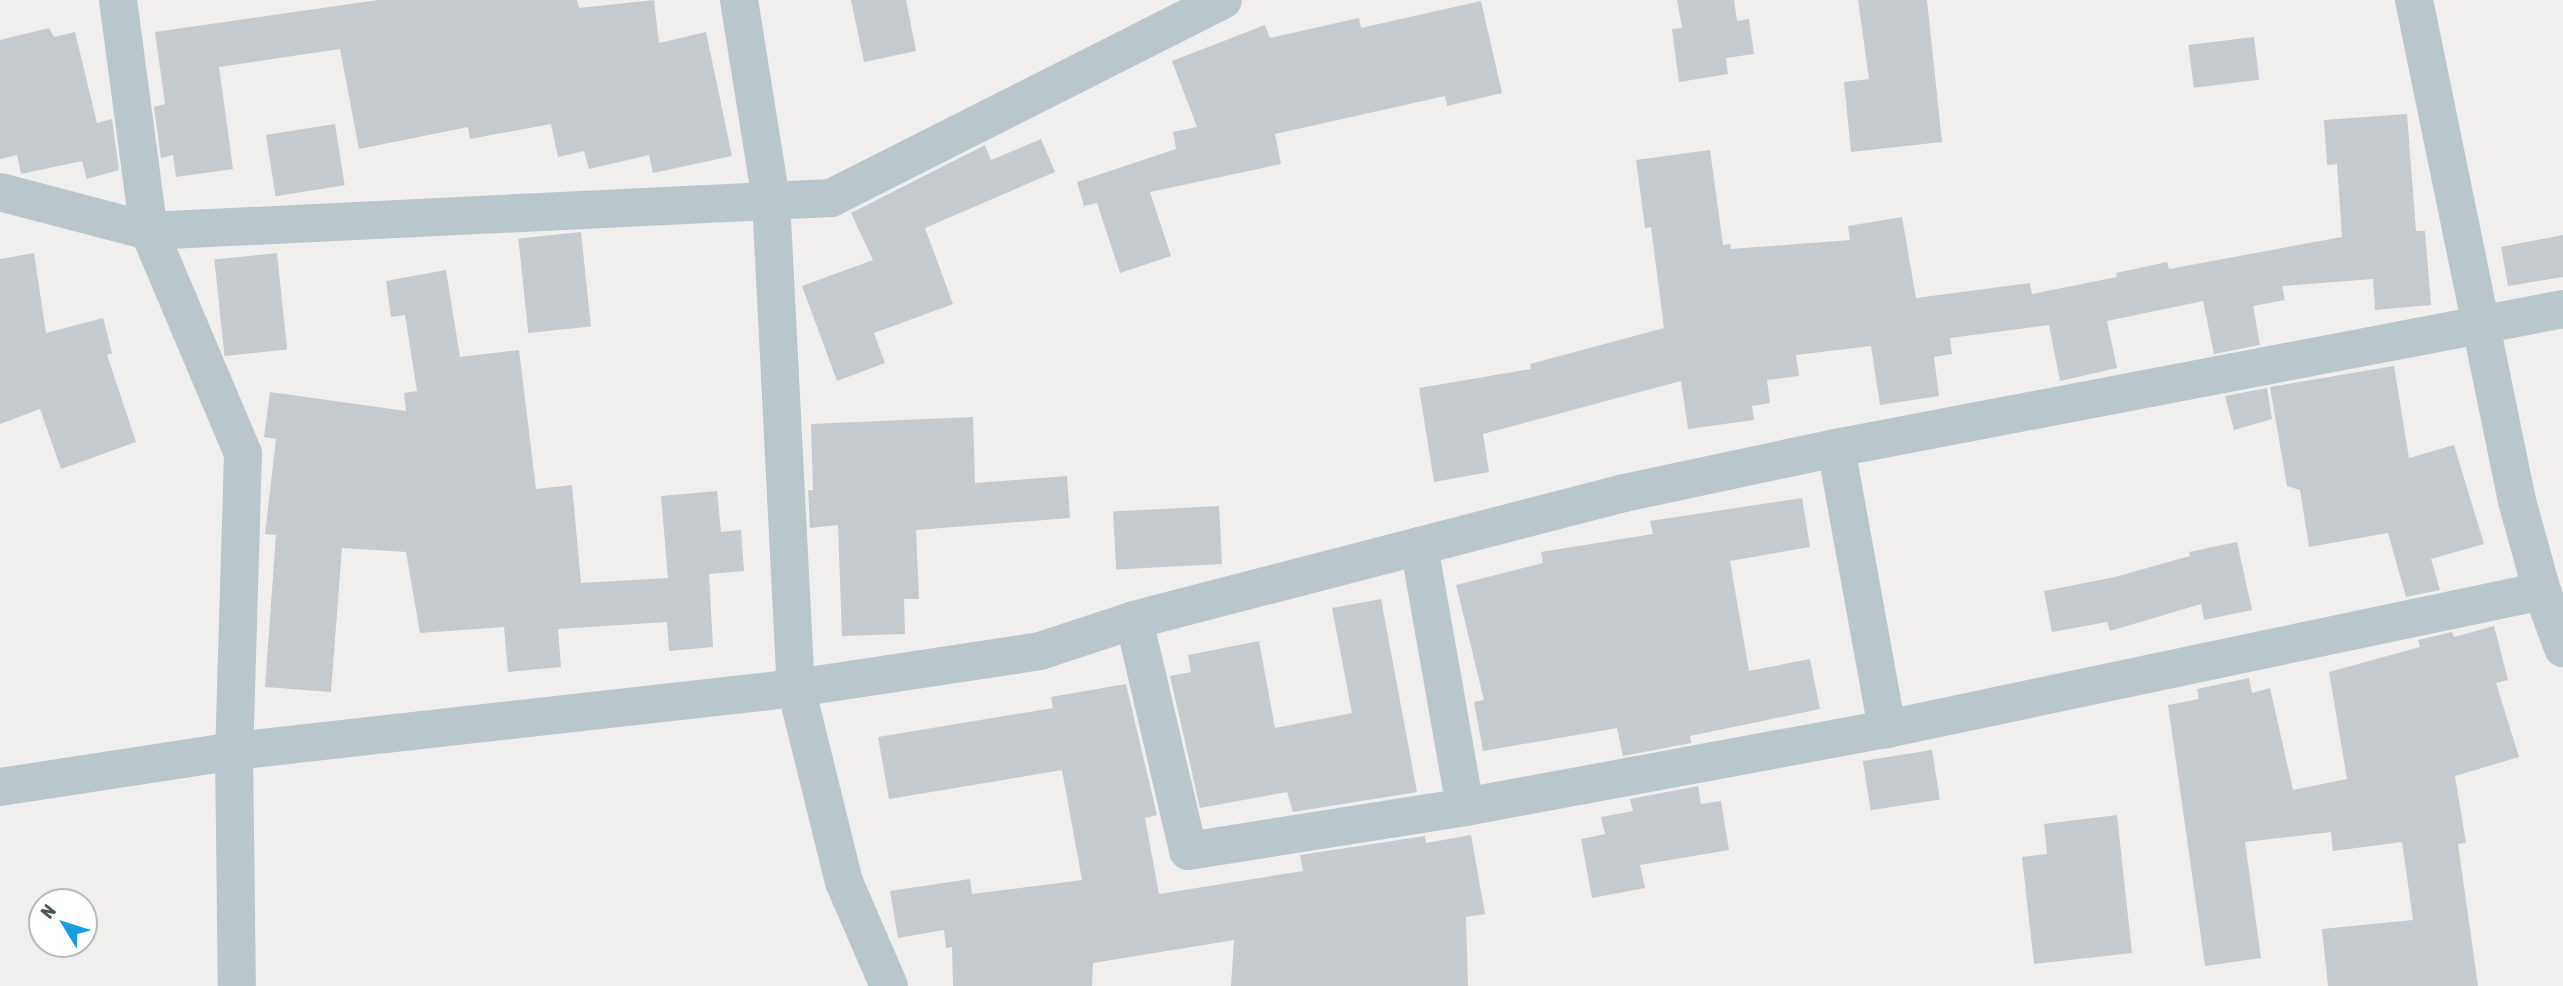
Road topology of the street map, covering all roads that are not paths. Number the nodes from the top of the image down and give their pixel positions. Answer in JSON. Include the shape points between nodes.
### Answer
{"nodes":[{"id":1,"x":118,"y":0,"type":"edge"},
{"id":2,"x":739,"y":0,"type":"edge"},
{"id":3,"x":1223,"y":0,"type":"edge"},
{"id":4,"x":2414,"y":0,"type":"edge"},
{"id":5,"x":0,"y":192,"type":"edge"},
{"id":6,"x":771,"y":199,"type":"junction"},
{"id":7,"x":149,"y":231,"type":"junction"},
{"id":8,"x":2563,"y":309,"type":"edge"},
{"id":9,"x":2481,"y":326,"type":"junction"},
{"id":10,"x":1836,"y":448,"type":"junction"},
{"id":11,"x":1419,"y":546,"type":"junction"},
{"id":12,"x":2542,"y":591,"type":"junction"},
{"id":13,"x":1134,"y":620,"type":"junction"},
{"id":14,"x":2563,"y":648,"type":"edge"},
{"id":15,"x":796,"y":688,"type":"junction"},
{"id":16,"x":1887,"y":729,"type":"junction"},
{"id":17,"x":234,"y":751,"type":"junction"},
{"id":18,"x":0,"y":786,"type":"edge"},
{"id":19,"x":1465,"y":807,"type":"junction"},
{"id":20,"x":237,"y":986,"type":"edge"},
{"id":21,"x":889,"y":986,"type":"edge"}],
"edges":[{"from":1,"to":7,"type":"street"},
{"from":2,"to":6,"type":"street"},
{"from":3,"to":6,"type":"street","via":[[831,198]]},
{"from":4,"to":9,"type":"street"},
{"from":5,"to":7,"type":"street"},
{"from":6,"to":7,"type":"street"},
{"from":6,"to":15,"type":"street"},
{"from":7,"to":17,"type":"street","via":[[243,454]]},
{"from":8,"to":9,"type":"street"},
{"from":9,"to":10,"type":"street"},
{"from":9,"to":12,"type":"street","via":[[2517,501]]},
{"from":10,"to":11,"type":"street","via":[[1624,493]]},
{"from":10,"to":16,"type":"street"},
{"from":11,"to":13,"type":"street"},
{"from":11,"to":19,"type":"street"},
{"from":12,"to":14,"type":"street"},
{"from":12,"to":16,"type":"street"},
{"from":13,"to":15,"type":"street","via":[[1040,651]]},
{"from":13,"to":19,"type":"street","via":[[1188,851]]},
{"from":15,"to":17,"type":"street"},
{"from":15,"to":21,"type":"street","via":[[845,882]]},
{"from":16,"to":19,"type":"street"},
{"from":17,"to":18,"type":"street"},
{"from":17,"to":20,"type":"street"}]}
